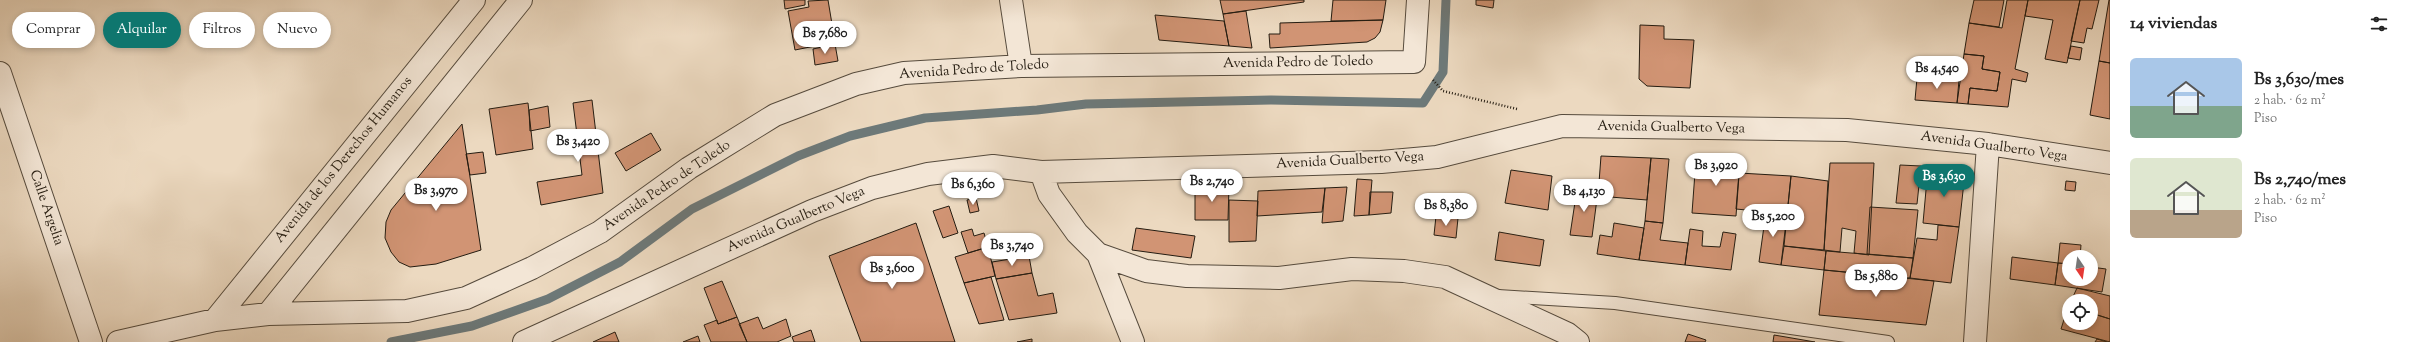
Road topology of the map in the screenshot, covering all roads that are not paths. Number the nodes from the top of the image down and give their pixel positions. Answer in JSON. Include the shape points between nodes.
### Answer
{"nodes":[{"id":1,"x":474,"y":0,"type":"edge"},
{"id":2,"x":521,"y":0,"type":"edge"},
{"id":3,"x":1011,"y":0,"type":"edge"},
{"id":4,"x":1418,"y":0,"type":"edge"},
{"id":5,"x":1021,"y":66,"type":"junction"},
{"id":6,"x":0,"y":73,"type":"edge"},
{"id":7,"x":1988,"y":144,"type":"junction"},
{"id":8,"x":2110,"y":163,"type":"edge"},
{"id":9,"x":1041,"y":172,"type":"junction"},
{"id":10,"x":1098,"y":254,"type":"junction"},
{"id":11,"x":1488,"y":296,"type":"junction"},
{"id":12,"x":268,"y":314,"type":"junction"},
{"id":13,"x":215,"y":320,"type":"junction"},
{"id":14,"x":91,"y":342,"type":"edge"},
{"id":15,"x":118,"y":342,"type":"edge"},
{"id":16,"x":524,"y":342,"type":"edge"},
{"id":17,"x":1133,"y":342,"type":"edge"},
{"id":18,"x":1578,"y":342,"type":"edge"},
{"id":19,"x":1888,"y":342,"type":"edge"},
{"id":20,"x":1975,"y":342,"type":"edge"}],
"edges":[{"from":1,"to":13,"type":"street","name":"Avenida de los Derechos Humanos"},
{"from":2,"to":12,"type":"street"},
{"from":3,"to":5,"type":"street"},
{"from":4,"to":5,"type":"street","name":"Avenida Pedro de Toledo","via":[[1414,62]]},
{"from":5,"to":12,"type":"street","name":"Avenida Pedro de Toledo","via":[[904,73],[856,84],[775,115],[690,168],[600,232],[532,268],[466,298],[407,311]]},
{"from":6,"to":14,"type":"street","name":"Calle Argelia"},
{"from":7,"to":8,"type":"street","name":"Avenida Gualberto Vega"},
{"from":7,"to":9,"type":"street","name":"Avenida Gualberto Vega","via":[[1847,130],[1562,126],[1437,157],[1381,162]]},
{"from":7,"to":20,"type":"street"},
{"from":9,"to":10,"type":"street","via":[[1049,194],[1077,234]]},
{"from":9,"to":16,"type":"street","name":"Avenida Gualberto Vega","via":[[993,166],[928,174],[872,188],[812,211]]},
{"from":10,"to":11,"type":"street","via":[[1146,271],[1186,276],[1280,278],[1352,269],[1404,271],[1445,277]]},
{"from":10,"to":17,"type":"street"},
{"from":11,"to":18,"type":"street","via":[[1568,334]]},
{"from":11,"to":19,"type":"lane","via":[[1615,303]]},
{"from":12,"to":13,"type":"street","name":"Avenida Pedro de Toledo"},
{"from":13,"to":15,"type":"street","name":"Avenida Pedro de Toledo"}]}
